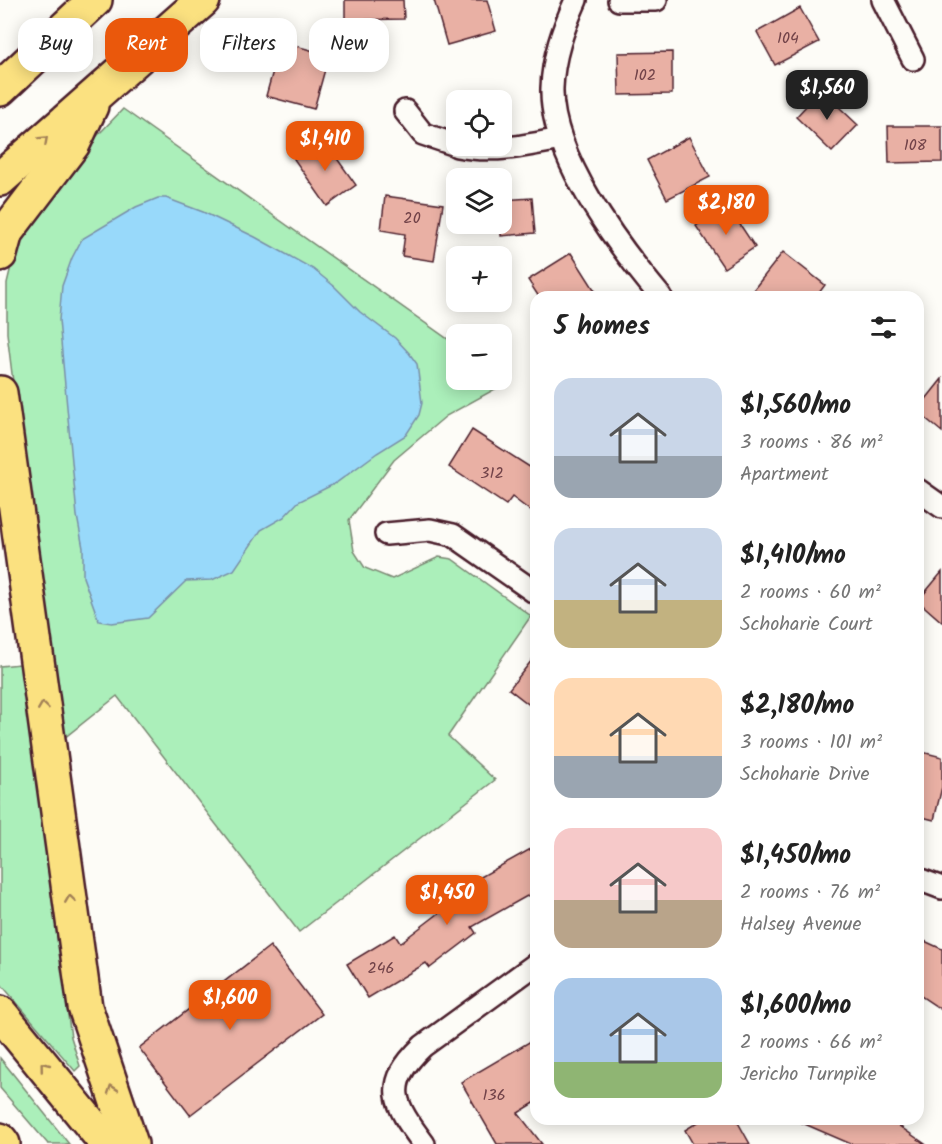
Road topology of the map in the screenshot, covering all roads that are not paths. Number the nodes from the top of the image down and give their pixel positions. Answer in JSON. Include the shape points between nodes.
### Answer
{"nodes":[{"id":1,"x":95,"y":0,"type":"edge"},
{"id":2,"x":203,"y":0,"type":"edge"},
{"id":3,"x":576,"y":0,"type":"edge"},
{"id":4,"x":619,"y":0,"type":"edge"},
{"id":5,"x":656,"y":0,"type":"edge"},
{"id":6,"x":883,"y":0,"type":"edge"},
{"id":7,"x":913,"y":59,"type":"dead end"},
{"id":8,"x":0,"y":89,"type":"edge"},
{"id":9,"x":98,"y":92,"type":"junction"},
{"id":10,"x":405,"y":111,"type":"dead end"},
{"id":11,"x":560,"y":139,"type":"junction"},
{"id":12,"x":446,"y":141,"type":"edge"},
{"id":13,"x":512,"y":147,"type":"edge"},
{"id":14,"x":0,"y":179,"type":"edge"},
{"id":15,"x":0,"y":254,"type":"edge"},
{"id":16,"x":656,"y":291,"type":"edge"},
{"id":17,"x":0,"y":393,"type":"edge"},
{"id":18,"x":924,"y":494,"type":"edge"},
{"id":19,"x":942,"y":507,"type":"edge"},
{"id":20,"x":386,"y":534,"type":"dead end"},
{"id":21,"x":530,"y":589,"type":"edge"},
{"id":22,"x":924,"y":881,"type":"edge"},
{"id":23,"x":942,"y":888,"type":"edge"},
{"id":24,"x":530,"y":968,"type":"edge"},
{"id":25,"x":0,"y":1013,"type":"edge"},
{"id":26,"x":0,"y":1140,"type":"edge"},
{"id":27,"x":3,"y":1144,"type":"edge"},
{"id":28,"x":108,"y":1144,"type":"edge"},
{"id":29,"x":131,"y":1144,"type":"edge"},
{"id":30,"x":424,"y":1144,"type":"edge"}],
"edges":[{"from":1,"to":8,"type":"main road"},
{"from":2,"to":9,"type":"main road"},
{"from":3,"to":11,"type":"street","via":[[555,60],[552,90]]},
{"from":4,"to":5,"type":"street"},
{"from":6,"to":7,"type":"street"},
{"from":14,"to":9,"type":"main road","one_way":true},
{"from":9,"to":15,"type":"main road","via":[[73,144],[6,232]]},
{"from":10,"to":12,"type":"street","via":[[423,134]]},
{"from":11,"to":13,"type":"street"},
{"from":11,"to":16,"type":"street","via":[[597,210]]},
{"from":29,"to":17,"type":"main road","one_way":true,"via":[[85,1007]]},
{"from":18,"to":19,"type":"street"},
{"from":20,"to":21,"type":"street","via":[[430,530],[453,536]]},
{"from":22,"to":23,"type":"street"},
{"from":24,"to":30,"type":"street","via":[[423,1047],[398,1079],[399,1108]]},
{"from":28,"to":25,"type":"main road","one_way":true},
{"from":26,"to":27,"type":"main road"}]}
